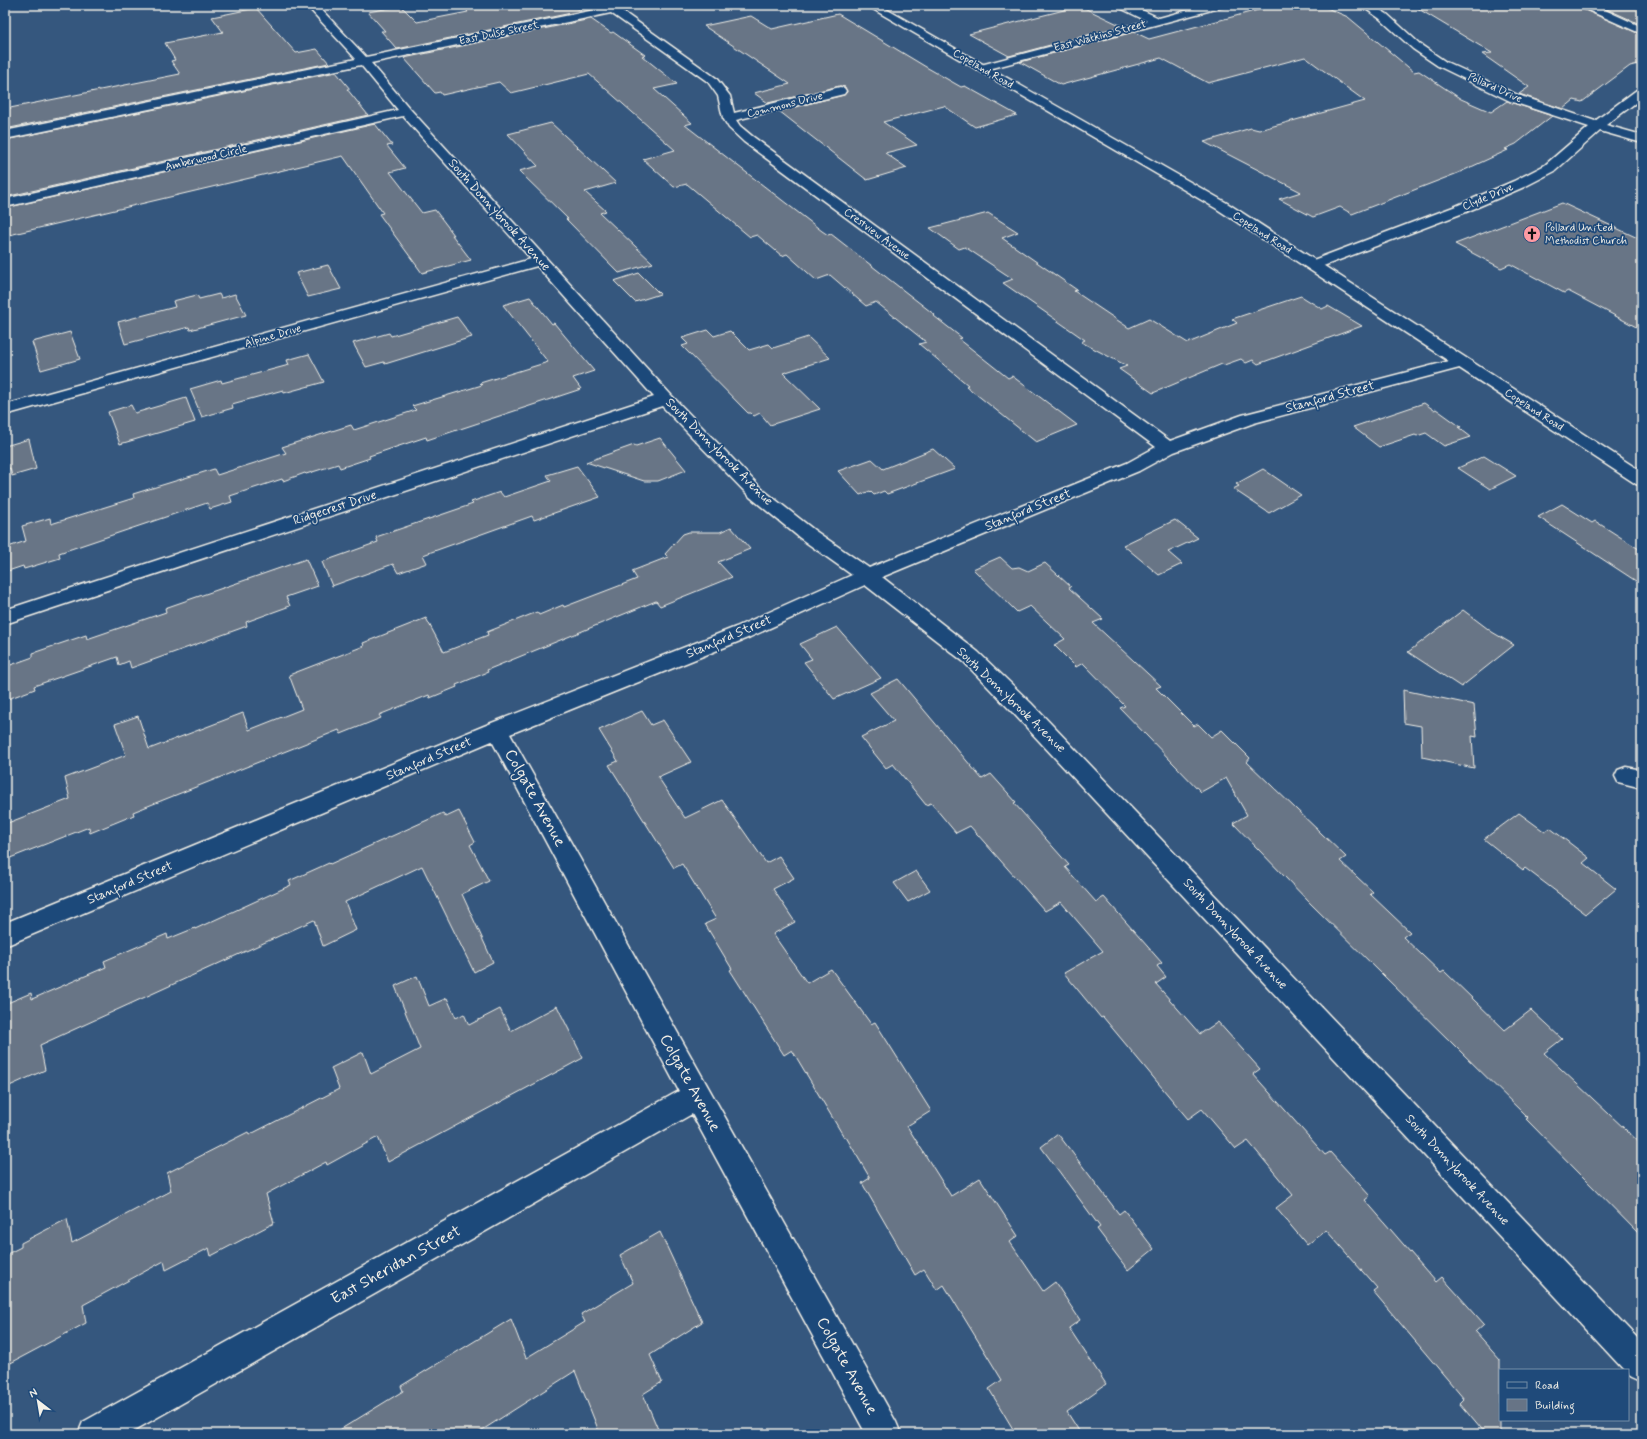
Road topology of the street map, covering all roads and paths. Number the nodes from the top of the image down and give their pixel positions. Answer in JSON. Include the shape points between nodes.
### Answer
{"nodes":[{"id":1,"x":311,"y":5,"type":"edge"},
{"id":2,"x":634,"y":5,"type":"edge"},
{"id":3,"x":871,"y":5,"type":"edge"},
{"id":4,"x":1122,"y":5,"type":"edge"},
{"id":5,"x":1220,"y":5,"type":"edge"},
{"id":6,"x":1365,"y":5,"type":"edge"},
{"id":7,"x":1585,"y":5,"type":"edge"},
{"id":8,"x":610,"y":7,"type":"edge"},
{"id":9,"x":1157,"y":21,"type":"junction"},
{"id":10,"x":1642,"y":31,"type":"edge"},
{"id":11,"x":364,"y":61,"type":"junction"},
{"id":12,"x":981,"y":68,"type":"junction"},
{"id":13,"x":840,"y":91,"type":"dead end"},
{"id":14,"x":1642,"y":92,"type":"edge"},
{"id":15,"x":406,"y":112,"type":"junction"},
{"id":16,"x":729,"y":118,"type":"junction"},
{"id":17,"x":1597,"y":126,"type":"junction"},
{"id":18,"x":5,"y":136,"type":"edge"},
{"id":19,"x":1642,"y":139,"type":"edge"},
{"id":20,"x":5,"y":203,"type":"edge"},
{"id":21,"x":540,"y":261,"type":"junction"},
{"id":22,"x":1313,"y":265,"type":"junction"},
{"id":23,"x":1461,"y":363,"type":"junction"},
{"id":24,"x":665,"y":399,"type":"junction"},
{"id":25,"x":5,"y":410,"type":"edge"},
{"id":26,"x":1168,"y":448,"type":"junction"},
{"id":27,"x":1641,"y":478,"type":"edge"},
{"id":28,"x":867,"y":576,"type":"junction"},
{"id":29,"x":5,"y":617,"type":"edge"},
{"id":30,"x":498,"y":730,"type":"junction"},
{"id":31,"x":5,"y":935,"type":"edge"},
{"id":32,"x":697,"y":1096,"type":"junction"},
{"id":33,"x":1642,"y":1366,"type":"edge"},
{"id":34,"x":95,"y":1434,"type":"edge"},
{"id":35,"x":884,"y":1434,"type":"edge"}],
"edges":[{"from":1,"to":11,"type":"street","name":"South Donnybrook Avenue"},
{"from":2,"to":8,"type":"street","name":"East Dulse Street"},
{"from":3,"to":12,"type":"street","name":"Copeland Road"},
{"from":4,"to":9,"type":"street"},
{"from":5,"to":9,"type":"street","name":"East Watkins Street"},
{"from":6,"to":17,"type":"street","name":"Pollard Drive","via":[[1383,16],[1417,47],[1442,64],[1514,98]]},
{"from":7,"to":10,"type":"street"},
{"from":8,"to":11,"type":"street","name":"East Dulse Street"},
{"from":8,"to":16,"type":"street","name":"Crestview Avenue","via":[[712,80],[724,96]]},
{"from":9,"to":12,"type":"street","name":"East Watkins Street"},
{"from":11,"to":15,"type":"street","name":"South Donnybrook Avenue"},
{"from":11,"to":18,"type":"street"},
{"from":12,"to":22,"type":"street","name":"Copeland Road","via":[[1205,196]]},
{"from":13,"to":16,"type":"street","name":"Commons Drive"},
{"from":14,"to":17,"type":"street","name":"Clyde Drive"},
{"from":15,"to":20,"type":"street","name":"Amberwood Circle"},
{"from":15,"to":21,"type":"street","name":"South Donnybrook Avenue"},
{"from":16,"to":26,"type":"street","name":"Crestview Avenue","via":[[735,128],[748,139]]},
{"from":17,"to":19,"type":"street","name":"Pollard Drive"},
{"from":17,"to":22,"type":"street","name":"Clyde Drive","via":[[1550,168],[1519,184],[1461,209]]},
{"from":21,"to":24,"type":"street","name":"South Donnybrook Avenue"},
{"from":21,"to":25,"type":"street","name":"Alpine Drive"},
{"from":22,"to":23,"type":"street","name":"Copeland Road"},
{"from":23,"to":26,"type":"street","name":"Stanford Street","via":[[1248,418]]},
{"from":23,"to":27,"type":"street","name":"Copeland Road"},
{"from":24,"to":28,"type":"street","name":"South Donnybrook Avenue","via":[[756,493],[807,534]]},
{"from":24,"to":29,"type":"street","name":"Ridgecrest Drive"},
{"from":26,"to":28,"type":"street","name":"Stanford Street","via":[[1133,467]]},
{"from":28,"to":30,"type":"street","name":"Stanford Street","via":[[743,632]]},
{"from":28,"to":33,"type":"street","name":"South Donnybrook Avenue","via":[[971,658],[1023,708]]},
{"from":30,"to":31,"type":"street","name":"Stanford Street"},
{"from":30,"to":32,"type":"street","name":"Colgate Avenue"},
{"from":32,"to":34,"type":"street","name":"East Sheridan Street"},
{"from":32,"to":35,"type":"street","name":"Colgate Avenue"}]}
